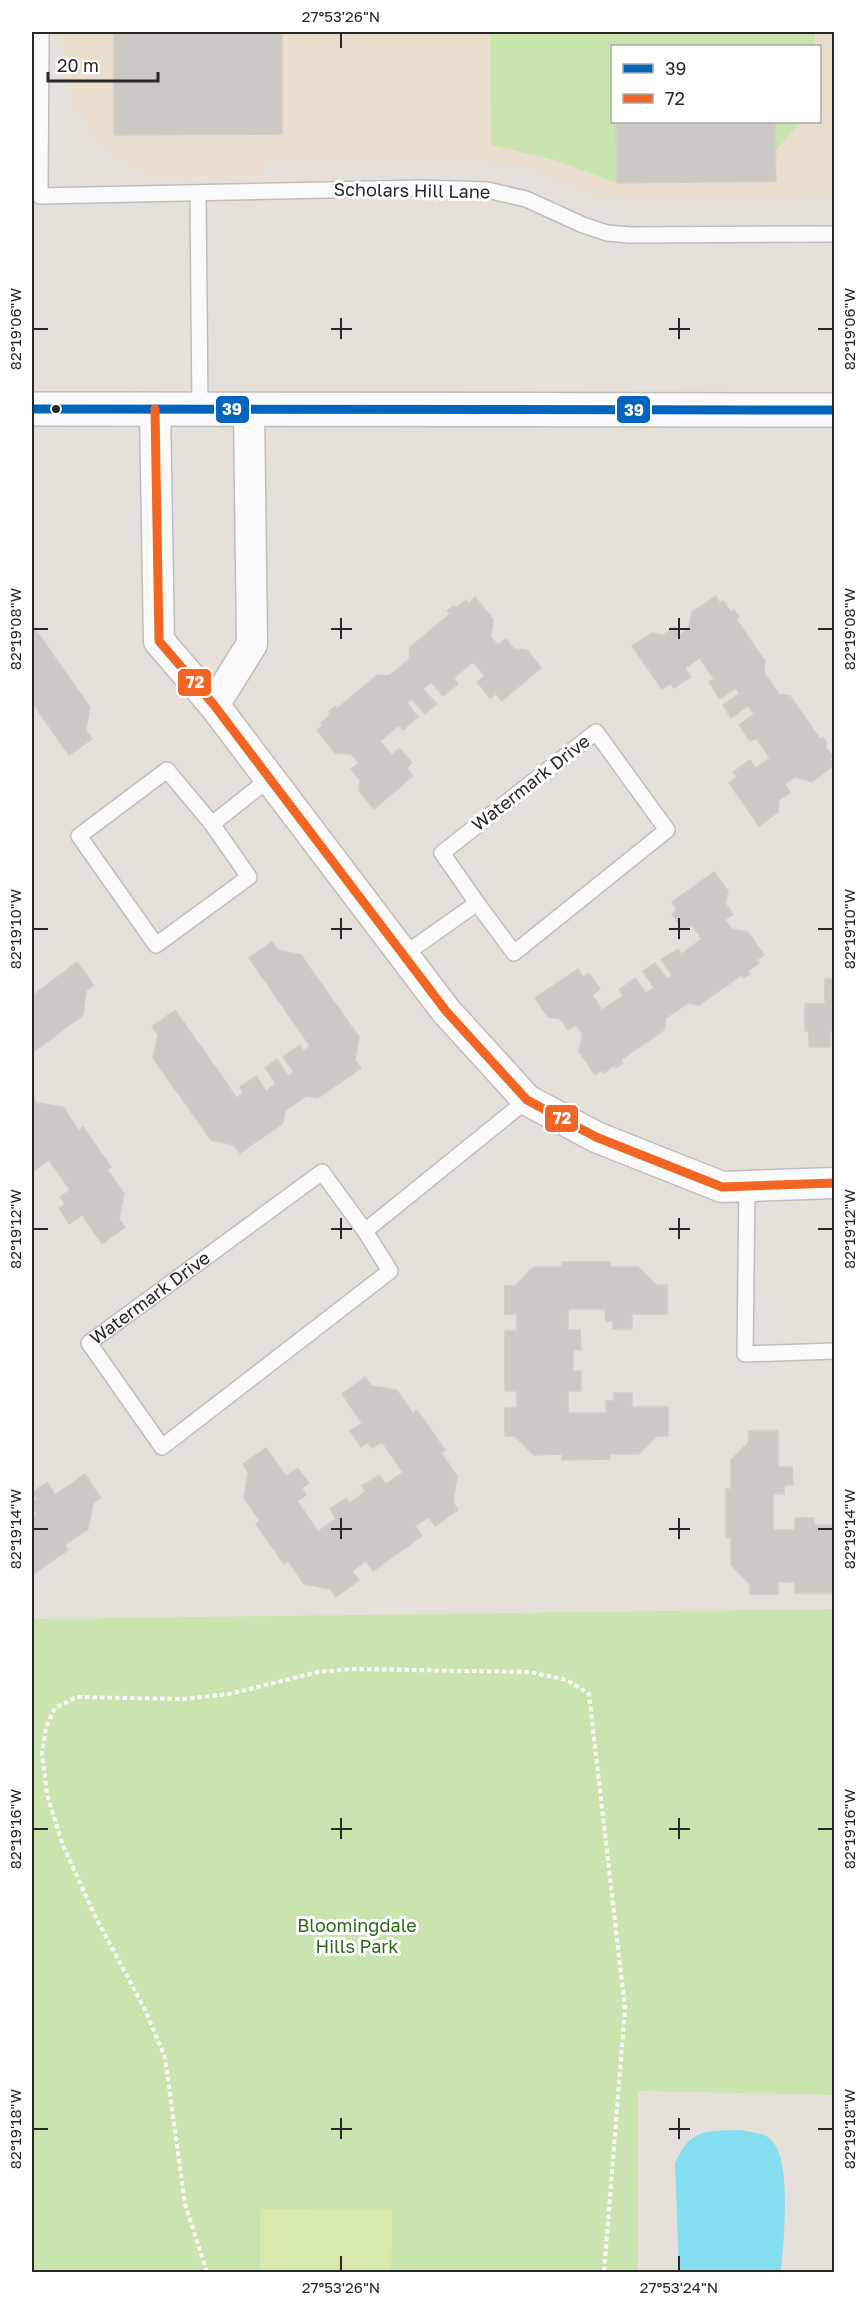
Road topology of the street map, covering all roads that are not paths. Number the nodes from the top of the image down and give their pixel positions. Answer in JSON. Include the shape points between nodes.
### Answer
{"nodes":[{"id":1,"x":41,"y":32,"type":"edge"},
{"id":2,"x":198,"y":193,"type":"junction"},
{"id":3,"x":834,"y":234,"type":"edge"},
{"id":4,"x":154,"y":409,"type":"junction"},
{"id":5,"x":200,"y":409,"type":"junction"},
{"id":6,"x":249,"y":409,"type":"junction"},
{"id":7,"x":32,"y":410,"type":"edge"},
{"id":8,"x":834,"y":410,"type":"edge"},
{"id":9,"x":213,"y":705,"type":"junction"},
{"id":10,"x":269,"y":778,"type":"junction"},
{"id":11,"x":212,"y":824,"type":"junction"},
{"id":12,"x":477,"y":903,"type":"junction"},
{"id":13,"x":402,"y":956,"type":"junction"},
{"id":14,"x":526,"y":1100,"type":"junction"},
{"id":15,"x":834,"y":1183,"type":"edge"},
{"id":16,"x":747,"y":1186,"type":"junction"},
{"id":17,"x":365,"y":1231,"type":"junction"},
{"id":18,"x":834,"y":1351,"type":"edge"}],
"edges":[{"from":1,"to":2,"type":"lane","name":"Scholars Hill Lane","via":[[40,196]]},
{"from":2,"to":3,"type":"lane","name":"Scholars Hill Lane","via":[[487,190],[526,199],[607,233]]},
{"from":2,"to":5,"type":"lane"},
{"from":4,"to":5,"type":"street"},
{"from":4,"to":7,"type":"street"},
{"from":4,"to":9,"type":"street","via":[[159,641]]},
{"from":5,"to":6,"type":"street"},
{"from":6,"to":8,"type":"street"},
{"from":6,"to":9,"type":"street","via":[[252,644]]},
{"from":9,"to":10,"type":"street"},
{"from":10,"to":11,"type":"lane"},
{"from":10,"to":13,"type":"street"},
{"from":11,"to":11,"type":"lane","via":[[167,770],[79,836],[156,945],[249,877]]},
{"from":12,"to":12,"type":"lane","name":"Watermark Drive","via":[[514,953],[667,830],[596,732],[442,853]]},
{"from":12,"to":13,"type":"lane"},
{"from":13,"to":14,"type":"street"},
{"from":14,"to":16,"type":"street","via":[[596,1137],[722,1187]]},
{"from":14,"to":17,"type":"lane"},
{"from":15,"to":16,"type":"street"},
{"from":16,"to":18,"type":"lane","via":[[745,1354]]},
{"from":17,"to":17,"type":"lane","name":"Watermark Drive","via":[[322,1172],[89,1343],[162,1447],[390,1270]]}]}
